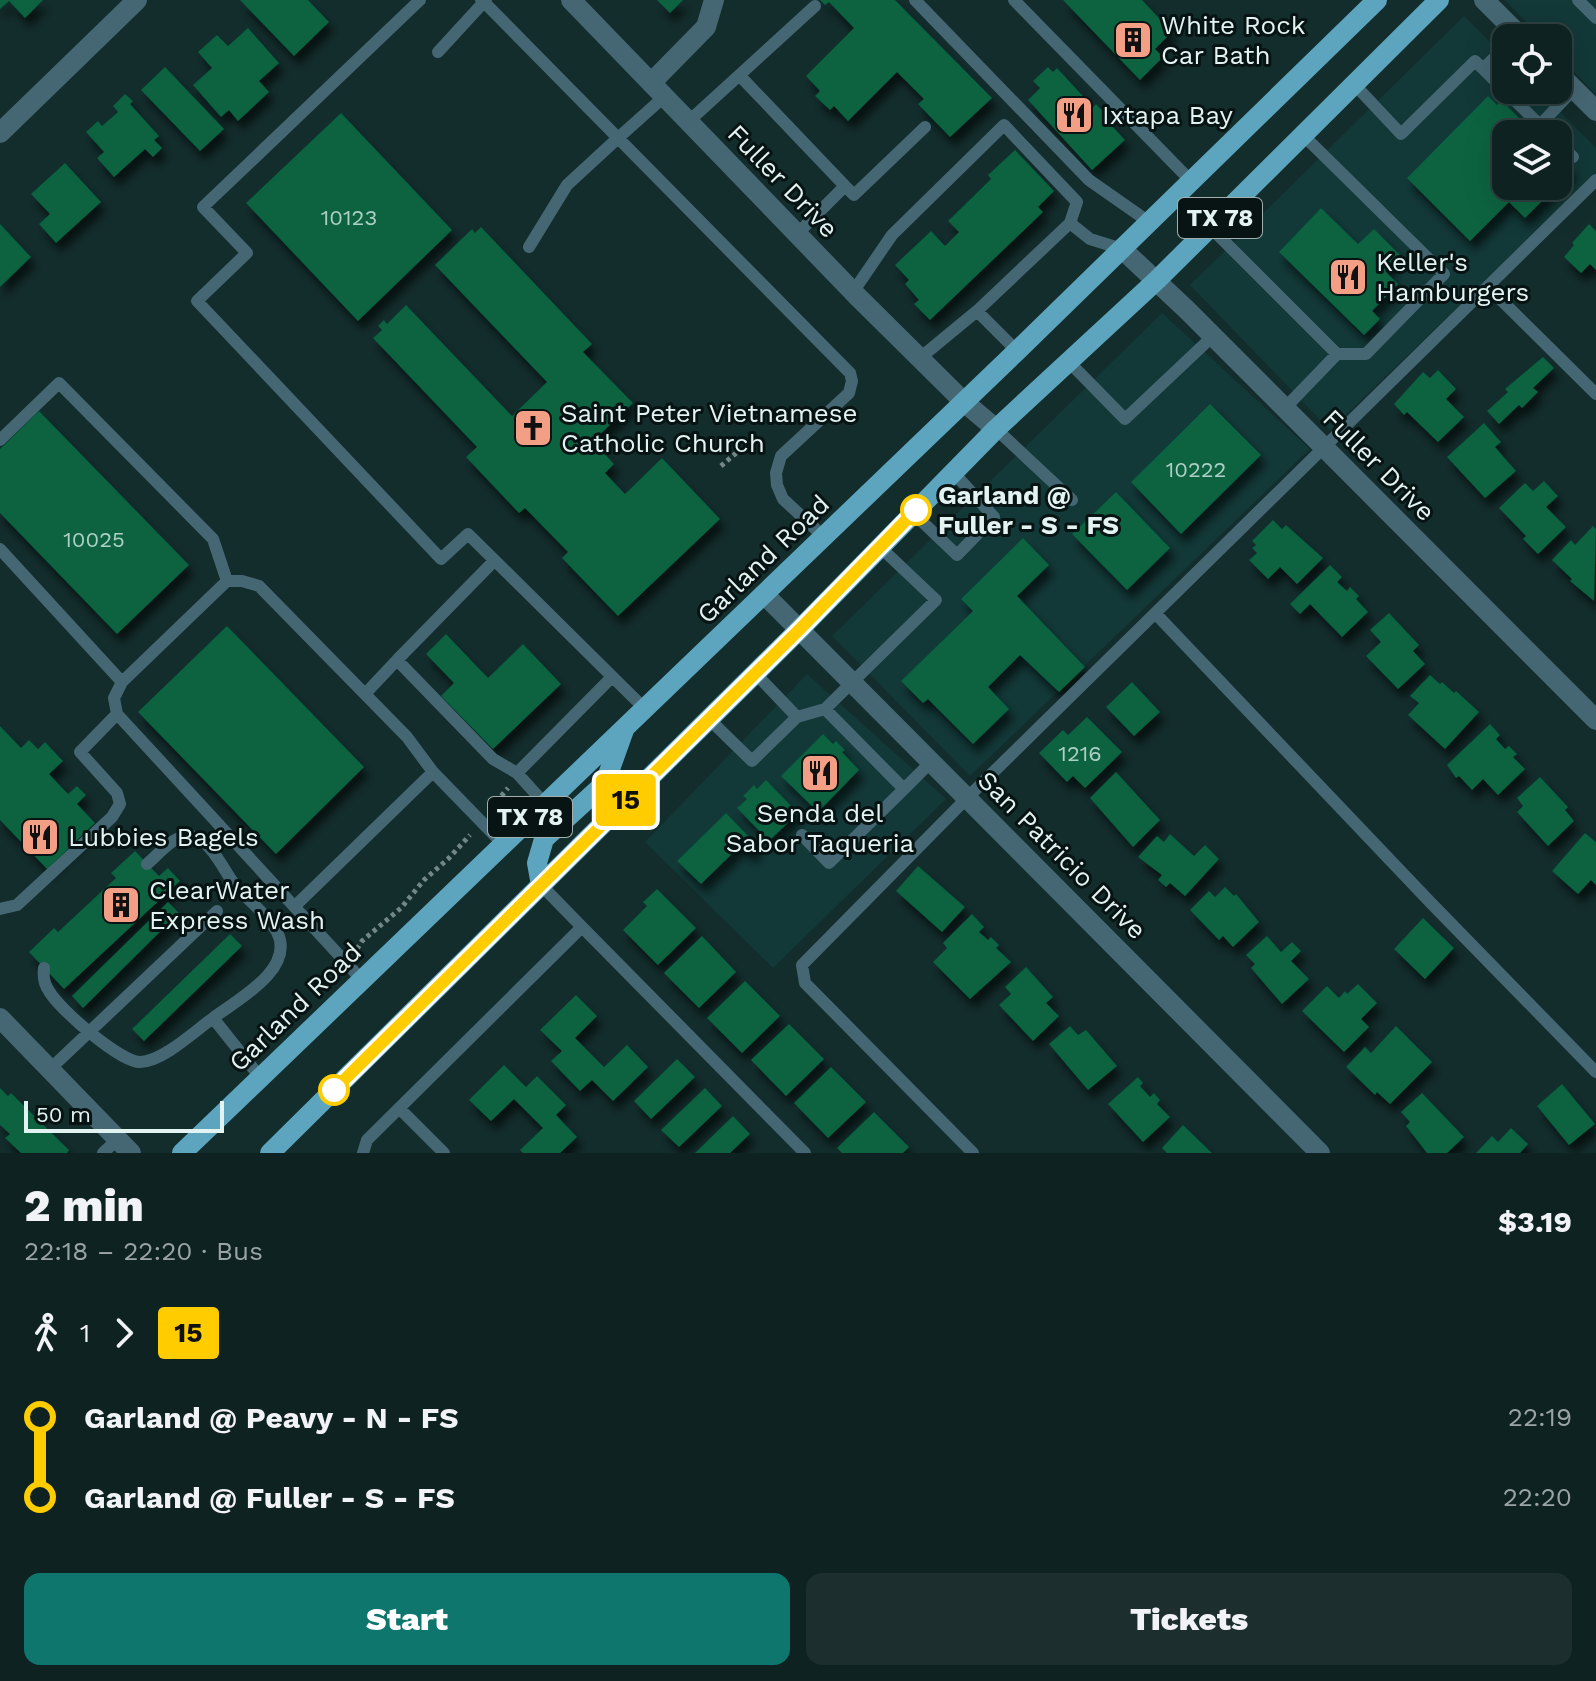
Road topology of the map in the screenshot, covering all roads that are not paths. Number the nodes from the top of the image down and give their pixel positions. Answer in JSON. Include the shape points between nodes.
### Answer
{"nodes":[{"id":1,"x":137,"y":0,"type":"edge"},
{"id":2,"x":420,"y":0,"type":"edge"},
{"id":3,"x":571,"y":0,"type":"edge"},
{"id":4,"x":714,"y":0,"type":"edge"},
{"id":5,"x":915,"y":0,"type":"edge"},
{"id":6,"x":1014,"y":0,"type":"edge"},
{"id":7,"x":1439,"y":0,"type":"edge"},
{"id":8,"x":1484,"y":0,"type":"edge"},
{"id":9,"x":1578,"y":0,"type":"edge"},
{"id":10,"x":484,"y":1,"type":"edge"},
{"id":11,"x":1374,"y":1,"type":"edge"},
{"id":12,"x":815,"y":6,"type":"dead end"},
{"id":13,"x":1596,"y":18,"type":"edge"},
{"id":14,"x":1503,"y":24,"type":"edge"},
{"id":15,"x":438,"y":52,"type":"dead end"},
{"id":16,"x":1492,"y":61,"type":"edge"},
{"id":17,"x":1483,"y":69,"type":"junction"},
{"id":18,"x":741,"y":77,"type":"junction"},
{"id":19,"x":1354,"y":84,"type":"junction"},
{"id":20,"x":1574,"y":89,"type":"joint"},
{"id":21,"x":658,"y":90,"type":"junction"},
{"id":22,"x":1596,"y":111,"type":"edge"},
{"id":23,"x":1534,"y":120,"type":"edge"},
{"id":24,"x":1551,"y":120,"type":"edge"},
{"id":25,"x":689,"y":121,"type":"junction"},
{"id":26,"x":925,"y":127,"type":"dead end"},
{"id":27,"x":0,"y":133,"type":"edge"},
{"id":28,"x":1303,"y":135,"type":"junction"},
{"id":29,"x":618,"y":138,"type":"junction"},
{"id":30,"x":1190,"y":180,"type":"junction"},
{"id":31,"x":1596,"y":180,"type":"edge"},
{"id":32,"x":845,"y":186,"type":"junction"},
{"id":33,"x":1149,"y":222,"type":"junction"},
{"id":34,"x":1070,"y":223,"type":"junction"},
{"id":35,"x":1210,"y":227,"type":"junction"},
{"id":36,"x":797,"y":234,"type":"junction"},
{"id":37,"x":529,"y":247,"type":"dead end"},
{"id":38,"x":1122,"y":249,"type":"junction"},
{"id":39,"x":1157,"y":280,"type":"junction"},
{"id":40,"x":1488,"y":287,"type":"junction"},
{"id":41,"x":853,"y":292,"type":"junction"},
{"id":42,"x":977,"y":311,"type":"junction"},
{"id":43,"x":1213,"y":336,"type":"junction"},
{"id":44,"x":1017,"y":351,"type":"junction"},
{"id":45,"x":1337,"y":354,"type":"junction"},
{"id":46,"x":920,"y":358,"type":"junction"},
{"id":47,"x":1069,"y":362,"type":"junction"},
{"id":48,"x":1596,"y":394,"type":"edge"},
{"id":49,"x":964,"y":402,"type":"junction"},
{"id":50,"x":1285,"y":408,"type":"junction"},
{"id":51,"x":996,"y":429,"type":"junction"},
{"id":52,"x":0,"y":440,"type":"edge"},
{"id":53,"x":1325,"y":448,"type":"junction"},
{"id":54,"x":953,"y":472,"type":"junction"},
{"id":55,"x":1072,"y":500,"type":"dead end"},
{"id":56,"x":913,"y":513,"type":"junction"},
{"id":57,"x":824,"y":537,"type":"junction"},
{"id":58,"x":880,"y":547,"type":"junction"},
{"id":59,"x":0,"y":549,"type":"edge"},
{"id":60,"x":493,"y":562,"type":"junction"},
{"id":61,"x":227,"y":581,"type":"junction"},
{"id":62,"x":764,"y":594,"type":"junction"},
{"id":63,"x":1155,"y":613,"type":"junction"},
{"id":64,"x":800,"y":629,"type":"junction"},
{"id":65,"x":397,"y":660,"type":"junction"},
{"id":66,"x":755,"y":673,"type":"junction"},
{"id":67,"x":611,"y":678,"type":"junction"},
{"id":68,"x":852,"y":681,"type":"junction"},
{"id":69,"x":122,"y":682,"type":"junction"},
{"id":70,"x":365,"y":694,"type":"junction"},
{"id":71,"x":644,"y":708,"type":"junction"},
{"id":72,"x":825,"y":709,"type":"junction"},
{"id":73,"x":117,"y":714,"type":"junction"},
{"id":74,"x":797,"y":717,"type":"junction"},
{"id":75,"x":709,"y":719,"type":"junction"},
{"id":76,"x":1596,"y":720,"type":"edge"},
{"id":77,"x":625,"y":726,"type":"junction"},
{"id":78,"x":932,"y":761,"type":"junction"},
{"id":79,"x":433,"y":772,"type":"junction"},
{"id":80,"x":517,"y":773,"type":"junction"},
{"id":81,"x":904,"y":789,"type":"junction"},
{"id":82,"x":968,"y":797,"type":"junction"},
{"id":83,"x":544,"y":803,"type":"junction"},
{"id":84,"x":802,"y":835,"type":"dead end"},
{"id":85,"x":502,"y":843,"type":"junction"},
{"id":86,"x":147,"y":864,"type":"dead end"},
{"id":87,"x":541,"y":885,"type":"junction"},
{"id":88,"x":295,"y":906,"type":"junction"},
{"id":89,"x":0,"y":909,"type":"edge"},
{"id":90,"x":217,"y":911,"type":"dead end"},
{"id":91,"x":582,"y":927,"type":"junction"},
{"id":92,"x":44,"y":968,"type":"dead end"},
{"id":93,"x":354,"y":971,"type":"junction"},
{"id":94,"x":0,"y":1018,"type":"edge"},
{"id":95,"x":213,"y":1018,"type":"junction"},
{"id":96,"x":89,"y":1032,"type":"junction"},
{"id":97,"x":49,"y":1070,"type":"junction"},
{"id":98,"x":1596,"y":1072,"type":"edge"},
{"id":99,"x":260,"y":1077,"type":"junction"},
{"id":100,"x":400,"y":1109,"type":"junction"},
{"id":101,"x":117,"y":1148,"type":"edge"},
{"id":102,"x":182,"y":1153,"type":"edge"},
{"id":103,"x":270,"y":1153,"type":"edge"},
{"id":104,"x":363,"y":1153,"type":"edge"},
{"id":105,"x":444,"y":1153,"type":"edge"},
{"id":106,"x":805,"y":1153,"type":"edge"},
{"id":107,"x":973,"y":1153,"type":"edge"},
{"id":108,"x":1320,"y":1153,"type":"edge"}],
"edges":[{"from":1,"to":27,"type":"street"},
{"from":2,"to":60,"type":"lane","via":[[203,207],[247,253],[197,301],[441,559],[468,534]]},
{"from":3,"to":21,"type":"street","name":"Fuller Drive"},
{"from":4,"to":21,"type":"street","via":[[706,27]]},
{"from":5,"to":33,"type":"lane","via":[[1089,180]]},
{"from":6,"to":30,"type":"lane"},
{"from":7,"to":19,"type":"main road","number":"TX 78"},
{"from":8,"to":14,"type":"street"},
{"from":9,"to":13,"type":"lane"},
{"from":10,"to":15,"type":"lane"},
{"from":10,"to":29,"type":"lane"},
{"from":11,"to":30,"type":"main road","name":"Garland Road","number":"TX 78"},
{"from":12,"to":18,"type":"lane"},
{"from":16,"to":17,"type":"lane"},
{"from":17,"to":19,"type":"lane","via":[[1475,61],[1401,134]]},
{"from":17,"to":23,"type":"lane"},
{"from":18,"to":25,"type":"lane"},
{"from":18,"to":32,"type":"lane"},
{"from":19,"to":28,"type":"main road","number":"TX 78"},
{"from":20,"to":22,"type":"street"},
{"from":20,"to":24,"type":"lane"},
{"from":21,"to":25,"type":"street","name":"Fuller Drive"},
{"from":21,"to":29,"type":"lane"},
{"from":25,"to":36,"type":"street","name":"Fuller Drive"},
{"from":26,"to":32,"type":"lane","via":[[854,195]]},
{"from":28,"to":35,"type":"main road","number":"TX 78"},
{"from":28,"to":45,"type":"lane","via":[[1444,274],[1366,354]]},
{"from":29,"to":37,"type":"lane","via":[[567,185]]},
{"from":29,"to":57,"type":"lane","via":[[850,373],[849,393],[781,456],[776,473],[783,499]]},
{"from":30,"to":33,"type":"main road","name":"Garland Road","number":"TX 78"},
{"from":31,"to":40,"type":"lane"},
{"from":32,"to":36,"type":"lane"},
{"from":33,"to":38,"type":"main road","name":"Garland Road","number":"TX 78"},
{"from":34,"to":38,"type":"lane","via":[[1090,239]]},
{"from":34,"to":41,"type":"lane","via":[[1077,202],[1004,125],[892,235]]},
{"from":34,"to":42,"type":"lane"},
{"from":35,"to":39,"type":"main road","number":"TX 78"},
{"from":35,"to":45,"type":"lane"},
{"from":36,"to":41,"type":"street","name":"Fuller Drive"},
{"from":38,"to":39,"type":"street","name":"Fuller Drive"},
{"from":38,"to":44,"type":"main road","name":"Garland Road","number":"TX 78"},
{"from":39,"to":43,"type":"street","name":"Fuller Drive"},
{"from":39,"to":47,"type":"main road","number":"TX 78"},
{"from":40,"to":48,"type":"lane"},
{"from":40,"to":53,"type":"lane"},
{"from":41,"to":46,"type":"street","name":"Fuller Drive"},
{"from":42,"to":44,"type":"lane"},
{"from":42,"to":46,"type":"lane"},
{"from":43,"to":47,"type":"lane","via":[[1125,419]]},
{"from":43,"to":50,"type":"street","name":"Fuller Drive"},
{"from":44,"to":49,"type":"main road","name":"Garland Road","number":"TX 78"},
{"from":45,"to":50,"type":"lane"},
{"from":46,"to":49,"type":"street","name":"Fuller Drive"},
{"from":47,"to":51,"type":"main road","number":"TX 78"},
{"from":49,"to":51,"type":"street","name":"Fuller Drive"},
{"from":49,"to":57,"type":"main road","name":"Garland Road","number":"TX 78"},
{"from":50,"to":53,"type":"street","name":"Fuller Drive"},
{"from":51,"to":54,"type":"main road","number":"TX 78"},
{"from":51,"to":55,"type":"lane"},
{"from":52,"to":61,"type":"lane","via":[[59,383],[213,539]]},
{"from":53,"to":63,"type":"lane"},
{"from":53,"to":76,"type":"street","name":"Fuller Drive"},
{"from":54,"to":56,"type":"main road","number":"TX 78"},
{"from":54,"to":56,"type":"lane","via":[[994,517],[957,555]]},
{"from":56,"to":58,"type":"main road","number":"TX 78"},
{"from":57,"to":62,"type":"main road","name":"Garland Road","number":"TX 78"},
{"from":58,"to":64,"type":"main road","number":"TX 78"},
{"from":58,"to":68,"type":"lane","via":[[936,600]]},
{"from":59,"to":69,"type":"lane"},
{"from":60,"to":65,"type":"lane"},
{"from":60,"to":67,"type":"lane"},
{"from":61,"to":69,"type":"lane"},
{"from":61,"to":70,"type":"lane","via":[[259,586]]},
{"from":62,"to":64,"type":"street","name":"San Patricio Drive"},
{"from":62,"to":71,"type":"main road","name":"Garland Road","number":"TX 78"},
{"from":63,"to":82,"type":"lane"},
{"from":63,"to":98,"type":"lane"},
{"from":64,"to":66,"type":"main road","number":"TX 78"},
{"from":64,"to":68,"type":"street","name":"San Patricio Drive"},
{"from":65,"to":70,"type":"lane"},
{"from":65,"to":80,"type":"lane","via":[[493,759]]},
{"from":66,"to":74,"type":"lane"},
{"from":66,"to":75,"type":"main road","number":"TX 78"},
{"from":67,"to":71,"type":"lane"},
{"from":67,"to":80,"type":"lane"},
{"from":68,"to":72,"type":"lane"},
{"from":68,"to":78,"type":"street","name":"San Patricio Drive"},
{"from":69,"to":73,"type":"lane","via":[[114,698]]},
{"from":70,"to":79,"type":"lane"},
{"from":71,"to":77,"type":"main road","name":"Garland Road","number":"TX 78"},
{"from":72,"to":74,"type":"lane"},
{"from":72,"to":81,"type":"lane"},
{"from":73,"to":88,"type":"lane"},
{"from":73,"to":89,"type":"lane","via":[[80,752],[117,793],[120,804],[17,905]]},
{"from":74,"to":75,"type":"lane","via":[[752,761]]},
{"from":75,"to":87,"type":"main road","number":"TX 78"},
{"from":77,"to":83,"type":"main road","name":"Garland Road","number":"TX 78"},
{"from":77,"to":87,"type":"main road","via":[[605,783],[544,839],[537,863]]},
{"from":78,"to":81,"type":"lane"},
{"from":78,"to":82,"type":"street","name":"San Patricio Drive"},
{"from":79,"to":85,"type":"lane"},
{"from":79,"to":88,"type":"lane"},
{"from":80,"to":83,"type":"lane"},
{"from":81,"to":84,"type":"lane","via":[[829,863]]},
{"from":82,"to":107,"type":"lane","via":[[802,965],[805,983]]},
{"from":82,"to":108,"type":"street","name":"San Patricio Drive"},
{"from":83,"to":85,"type":"main road","name":"Garland Road","number":"TX 78"},
{"from":85,"to":93,"type":"main road","name":"Garland Road","number":"TX 78"},
{"from":86,"to":95,"type":"lane","via":[[178,837],[194,836],[279,935],[279,960],[266,979]]},
{"from":87,"to":91,"type":"lane"},
{"from":87,"to":103,"type":"main road","number":"TX 78"},
{"from":88,"to":93,"type":"lane"},
{"from":90,"to":96,"type":"lane"},
{"from":91,"to":100,"type":"lane"},
{"from":91,"to":106,"type":"lane"},
{"from":92,"to":96,"type":"lane","via":[[49,993]]},
{"from":93,"to":99,"type":"main road","name":"Garland Road","number":"TX 78"},
{"from":94,"to":97,"type":"street"},
{"from":95,"to":96,"type":"lane","via":[[155,1060],[137,1063]]},
{"from":95,"to":99,"type":"lane"},
{"from":96,"to":97,"type":"lane"},
{"from":97,"to":101,"type":"street"},
{"from":99,"to":102,"type":"main road","name":"Garland Road","number":"TX 78"},
{"from":100,"to":104,"type":"lane","via":[[367,1140]]},
{"from":100,"to":105,"type":"lane"}]}
